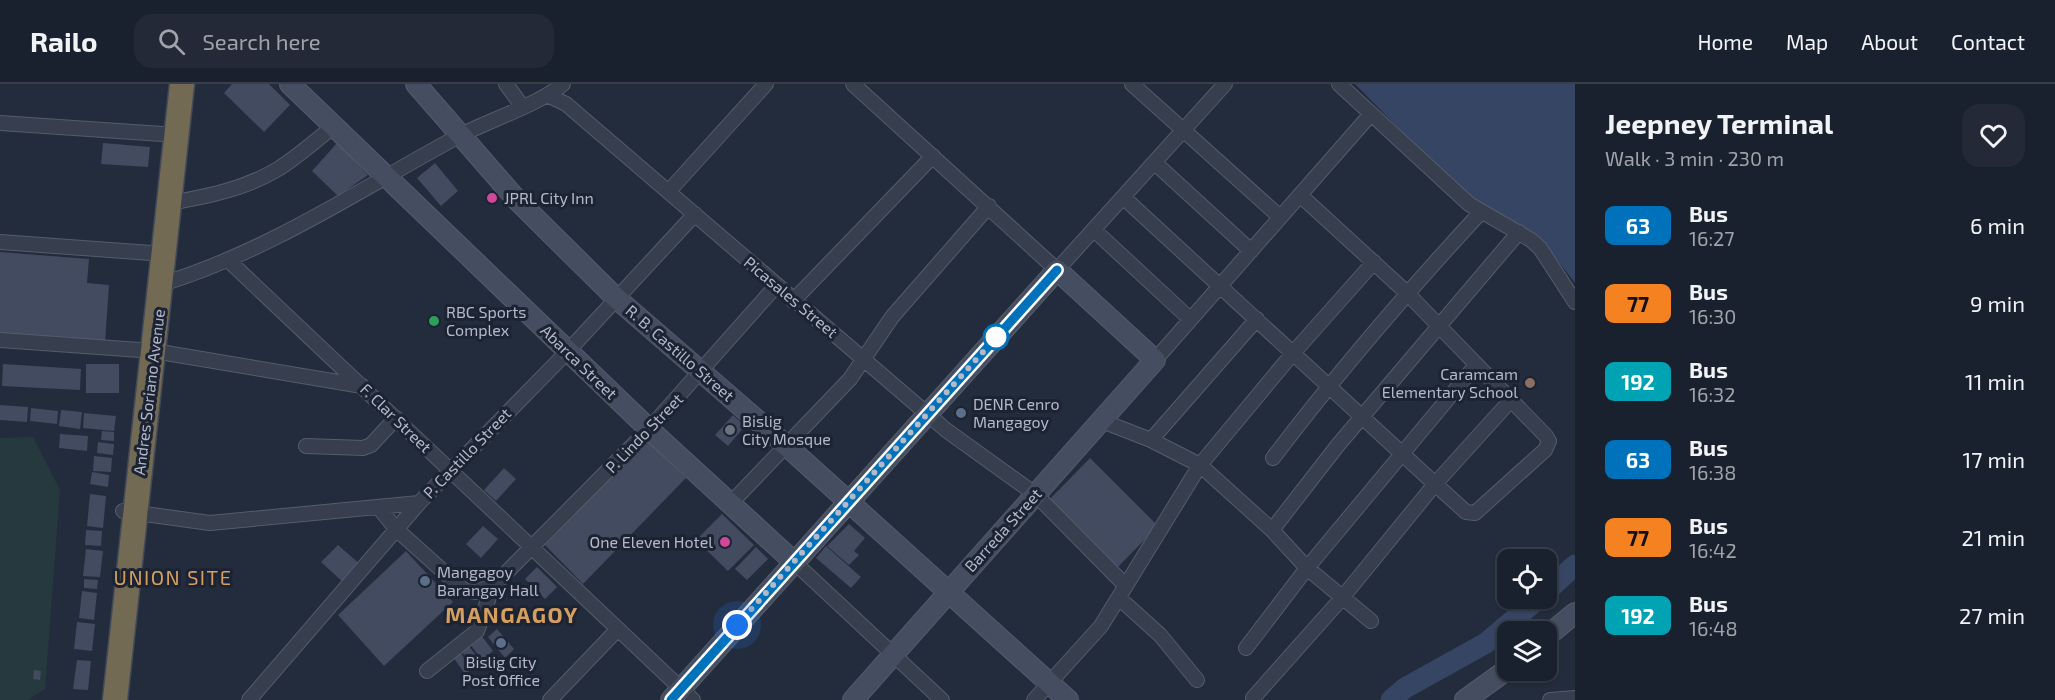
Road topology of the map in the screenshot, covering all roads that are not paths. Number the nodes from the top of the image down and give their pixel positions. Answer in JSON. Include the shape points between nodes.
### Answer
{"nodes":[{"id":1,"x":166,"y":84,"type":"edge"},
{"id":2,"x":182,"y":84,"type":"edge"},
{"id":3,"x":290,"y":84,"type":"edge"},
{"id":4,"x":416,"y":84,"type":"edge"},
{"id":5,"x":506,"y":84,"type":"edge"},
{"id":6,"x":563,"y":84,"type":"edge"},
{"id":7,"x":766,"y":84,"type":"edge"},
{"id":8,"x":853,"y":84,"type":"edge"},
{"id":9,"x":1132,"y":84,"type":"edge"},
{"id":10,"x":1225,"y":84,"type":"edge"},
{"id":11,"x":1339,"y":84,"type":"edge"},
{"id":12,"x":549,"y":96,"type":"junction"},
{"id":13,"x":522,"y":106,"type":"junction"},
{"id":14,"x":1371,"y":114,"type":"junction"},
{"id":15,"x":0,"y":123,"type":"edge"},
{"id":16,"x":333,"y":127,"type":"junction"},
{"id":17,"x":1183,"y":132,"type":"junction"},
{"id":18,"x":170,"y":134,"type":"junction"},
{"id":19,"x":460,"y":136,"type":"junction"},
{"id":20,"x":933,"y":156,"type":"junction"},
{"id":21,"x":1155,"y":164,"type":"junction"},
{"id":22,"x":386,"y":177,"type":"junction"},
{"id":23,"x":669,"y":191,"type":"junction"},
{"id":24,"x":1300,"y":195,"type":"junction"},
{"id":25,"x":1123,"y":197,"type":"junction"},
{"id":26,"x":171,"y":203,"type":"junction"},
{"id":27,"x":989,"y":206,"type":"junction"},
{"id":28,"x":1480,"y":212,"type":"junction"},
{"id":29,"x":695,"y":214,"type":"junction"},
{"id":30,"x":1280,"y":218,"type":"junction"},
{"id":31,"x":1094,"y":230,"type":"junction"},
{"id":32,"x":1519,"y":232,"type":"junction"},
{"id":33,"x":0,"y":242,"type":"edge"},
{"id":34,"x":1251,"y":251,"type":"junction"},
{"id":35,"x":157,"y":254,"type":"junction"},
{"id":36,"x":229,"y":261,"type":"junction"},
{"id":37,"x":1374,"y":262,"type":"junction"},
{"id":38,"x":1057,"y":270,"type":"junction"},
{"id":39,"x":162,"y":284,"type":"junction"},
{"id":40,"x":1221,"y":285,"type":"junction"},
{"id":41,"x":776,"y":286,"type":"junction"},
{"id":42,"x":1407,"y":293,"type":"junction"},
{"id":43,"x":616,"y":298,"type":"junction"},
{"id":44,"x":793,"y":301,"type":"junction"},
{"id":45,"x":1575,"y":302,"type":"edge"},
{"id":46,"x":1190,"y":319,"type":"junction"},
{"id":47,"x":1257,"y":319,"type":"junction"},
{"id":48,"x":1438,"y":325,"type":"junction"},
{"id":49,"x":0,"y":340,"type":"edge"},
{"id":50,"x":147,"y":350,"type":"junction"},
{"id":51,"x":568,"y":351,"type":"junction"},
{"id":52,"x":1294,"y":352,"type":"junction"},
{"id":53,"x":864,"y":359,"type":"junction"},
{"id":54,"x":1155,"y":360,"type":"junction"},
{"id":55,"x":1476,"y":365,"type":"junction"},
{"id":56,"x":702,"y":372,"type":"junction"},
{"id":57,"x":1329,"y":384,"type":"junction"},
{"id":58,"x":362,"y":386,"type":"junction"},
{"id":59,"x":1511,"y":400,"type":"junction"},
{"id":60,"x":926,"y":413,"type":"junction"},
{"id":61,"x":1362,"y":415,"type":"junction"},
{"id":62,"x":396,"y":418,"type":"junction"},
{"id":63,"x":1102,"y":421,"type":"junction"},
{"id":64,"x":649,"y":429,"type":"junction"},
{"id":65,"x":1151,"y":440,"type":"junction"},
{"id":66,"x":306,"y":446,"type":"dead end"},
{"id":67,"x":788,"y":447,"type":"junction"},
{"id":68,"x":1402,"y":453,"type":"junction"},
{"id":69,"x":1273,"y":458,"type":"dead end"},
{"id":70,"x":1200,"y":465,"type":"junction"},
{"id":71,"x":450,"y":469,"type":"junction"},
{"id":72,"x":1435,"y":484,"type":"junction"},
{"id":73,"x":1035,"y":494,"type":"junction"},
{"id":74,"x":419,"y":503,"type":"junction"},
{"id":75,"x":731,"y":503,"type":"junction"},
{"id":76,"x":848,"y":503,"type":"junction"},
{"id":77,"x":379,"y":508,"type":"junction"},
{"id":78,"x":129,"y":512,"type":"junction"},
{"id":79,"x":396,"y":529,"type":"junction"},
{"id":80,"x":1272,"y":530,"type":"junction"},
{"id":81,"x":531,"y":548,"type":"junction"},
{"id":82,"x":794,"y":562,"type":"junction"},
{"id":83,"x":1306,"y":568,"type":"junction"},
{"id":84,"x":493,"y":586,"type":"junction"},
{"id":85,"x":948,"y":591,"type":"junction"},
{"id":86,"x":1123,"y":592,"type":"junction"},
{"id":87,"x":1342,"y":598,"type":"junction"},
{"id":88,"x":1575,"y":613,"type":"edge"},
{"id":89,"x":1371,"y":621,"type":"dead end"},
{"id":90,"x":1557,"y":628,"type":"edge"},
{"id":91,"x":617,"y":630,"type":"junction"},
{"id":92,"x":1246,"y":648,"type":"dead end"},
{"id":93,"x":892,"y":655,"type":"junction"},
{"id":94,"x":427,"y":671,"type":"dead end"},
{"id":95,"x":1497,"y":677,"type":"edge"},
{"id":96,"x":1197,"y":680,"type":"dead end"},
{"id":97,"x":1050,"y":682,"type":"junction"},
{"id":98,"x":681,"y":696,"type":"edge"},
{"id":99,"x":1575,"y":698,"type":"edge"},
{"id":100,"x":1253,"y":699,"type":"edge"},
{"id":101,"x":103,"y":700,"type":"edge"},
{"id":102,"x":115,"y":700,"type":"edge"},
{"id":103,"x":249,"y":700,"type":"edge"},
{"id":104,"x":550,"y":700,"type":"edge"},
{"id":105,"x":853,"y":700,"type":"edge"},
{"id":106,"x":942,"y":700,"type":"edge"},
{"id":107,"x":1034,"y":700,"type":"edge"},
{"id":108,"x":1068,"y":700,"type":"edge"},
{"id":109,"x":1465,"y":700,"type":"edge"},
{"id":110,"x":1550,"y":700,"type":"edge"}],
"edges":[{"from":1,"to":18,"type":"highway","name":"Andres Soriano Avenue"},
{"from":2,"to":18,"type":"highway","name":"Andres Soriano Avenue"},
{"from":3,"to":16,"type":"street","name":"Abarca Street"},
{"from":4,"to":19,"type":"street","name":"R. B. Castillo Street"},
{"from":5,"to":13,"type":"street"},
{"from":6,"to":12,"type":"street"},
{"from":7,"to":23,"type":"street"},
{"from":8,"to":20,"type":"street"},
{"from":9,"to":17,"type":"street"},
{"from":10,"to":17,"type":"street"},
{"from":11,"to":14,"type":"street"},
{"from":12,"to":13,"type":"street"},
{"from":12,"to":23,"type":"street","name":"Picasales Street","via":[[566,104]]},
{"from":13,"to":19,"type":"street"},
{"from":14,"to":24,"type":"street"},
{"from":14,"to":28,"type":"street"},
{"from":15,"to":18,"type":"street"},
{"from":16,"to":22,"type":"street","name":"Abarca Street"},
{"from":16,"to":26,"type":"street","via":[[260,179],[221,193]]},
{"from":17,"to":21,"type":"street"},
{"from":17,"to":30,"type":"street"},
{"from":18,"to":26,"type":"highway","name":"Andres Soriano Avenue"},
{"from":18,"to":35,"type":"highway","name":"Andres Soriano Avenue"},
{"from":19,"to":22,"type":"street"},
{"from":19,"to":43,"type":"street","name":"R. B. Castillo Street","via":[[545,230]]},
{"from":20,"to":27,"type":"street"},
{"from":20,"to":44,"type":"street"},
{"from":21,"to":25,"type":"street"},
{"from":21,"to":34,"type":"street"},
{"from":22,"to":36,"type":"street"},
{"from":22,"to":51,"type":"street","name":"Abarca Street"},
{"from":23,"to":29,"type":"street","name":"Picasales Street"},
{"from":24,"to":30,"type":"street"},
{"from":24,"to":37,"type":"street"},
{"from":25,"to":31,"type":"street"},
{"from":25,"to":40,"type":"street"},
{"from":26,"to":35,"type":"highway","name":"Andres Soriano Avenue"},
{"from":27,"to":38,"type":"street"},
{"from":27,"to":53,"type":"street","via":[[892,317]]},
{"from":28,"to":32,"type":"street"},
{"from":28,"to":42,"type":"street"},
{"from":29,"to":41,"type":"street","name":"Picasales Street"},
{"from":29,"to":43,"type":"street","name":"P. Castillo Street"},
{"from":30,"to":34,"type":"street"},
{"from":31,"to":38,"type":"street"},
{"from":31,"to":46,"type":"street"},
{"from":32,"to":45,"type":"street","via":[[1540,248]]},
{"from":32,"to":48,"type":"street"},
{"from":33,"to":35,"type":"street"},
{"from":34,"to":40,"type":"street"},
{"from":35,"to":39,"type":"highway","name":"Andres Soriano Avenue"},
{"from":35,"to":50,"type":"highway","name":"Andres Soriano Avenue"},
{"from":36,"to":39,"type":"street"},
{"from":36,"to":58,"type":"street","name":"F. Clar Street"},
{"from":37,"to":42,"type":"street"},
{"from":37,"to":52,"type":"street"},
{"from":38,"to":54,"type":"street"},
{"from":38,"to":60,"type":"street"},
{"from":39,"to":50,"type":"highway","name":"Andres Soriano Avenue"},
{"from":40,"to":46,"type":"street"},
{"from":40,"to":47,"type":"street"},
{"from":41,"to":44,"type":"street","name":"Picasales Street"},
{"from":41,"to":56,"type":"street","name":"P. Lindo Street"},
{"from":42,"to":48,"type":"street"},
{"from":42,"to":57,"type":"street"},
{"from":43,"to":51,"type":"street","name":"P. Castillo Street"},
{"from":43,"to":56,"type":"street","name":"R. B. Castillo Street"},
{"from":44,"to":53,"type":"street","name":"Picasales Street"},
{"from":46,"to":54,"type":"street"},
{"from":47,"to":52,"type":"street"},
{"from":47,"to":65,"type":"street"},
{"from":48,"to":55,"type":"street"},
{"from":48,"to":61,"type":"street"},
{"from":49,"to":50,"type":"street"},
{"from":50,"to":58,"type":"street"},
{"from":50,"to":78,"type":"highway","name":"Andres Soriano Avenue"},
{"from":51,"to":64,"type":"street","name":"Abarca Street"},
{"from":51,"to":71,"type":"street","name":"P. Castillo Street"},
{"from":52,"to":57,"type":"street"},
{"from":52,"to":70,"type":"street"},
{"from":53,"to":60,"type":"street","name":"Picasales Street"},
{"from":53,"to":67,"type":"street"},
{"from":54,"to":63,"type":"street","name":"Barreda Street"},
{"from":55,"to":59,"type":"street"},
{"from":55,"to":68,"type":"street"},
{"from":56,"to":64,"type":"street","name":"P. Lindo Street"},
{"from":56,"to":67,"type":"street","name":"R. B. Castillo Street"},
{"from":57,"to":61,"type":"street"},
{"from":57,"to":69,"type":"street"},
{"from":58,"to":62,"type":"street","name":"F. Clar Street"},
{"from":59,"to":72,"type":"street"},
{"from":59,"to":72,"type":"street","via":[[1546,436],[1549,441],[1545,450],[1475,513],[1466,512]]},
{"from":60,"to":73,"type":"street","name":"Picasales Street"},
{"from":60,"to":76,"type":"street"},
{"from":61,"to":68,"type":"street"},
{"from":61,"to":80,"type":"street"},
{"from":62,"to":66,"type":"street","via":[[371,445],[363,448]]},
{"from":62,"to":71,"type":"street","name":"F. Clar Street"},
{"from":63,"to":65,"type":"street"},
{"from":63,"to":73,"type":"street","name":"Barreda Street"},
{"from":64,"to":75,"type":"street","name":"Abarca Street"},
{"from":64,"to":81,"type":"street","name":"P. Lindo Street"},
{"from":65,"to":70,"type":"street"},
{"from":67,"to":75,"type":"street"},
{"from":67,"to":76,"type":"street","name":"R. B. Castillo Street"},
{"from":68,"to":72,"type":"street"},
{"from":68,"to":83,"type":"street"},
{"from":70,"to":80,"type":"street"},
{"from":70,"to":86,"type":"street"},
{"from":71,"to":74,"type":"street","name":"P. Castillo Street"},
{"from":71,"to":81,"type":"street","name":"F. Clar Street"},
{"from":72,"to":87,"type":"street"},
{"from":73,"to":85,"type":"street","name":"Barreda Street"},
{"from":73,"to":86,"type":"street","name":"Picasales Street"},
{"from":74,"to":77,"type":"street"},
{"from":74,"to":79,"type":"street","name":"P. Castillo Street"},
{"from":75,"to":82,"type":"street","name":"Abarca Street"},
{"from":76,"to":82,"type":"street"},
{"from":76,"to":85,"type":"street","name":"R. B. Castillo Street"},
{"from":77,"to":78,"type":"street","via":[[210,523]]},
{"from":77,"to":79,"type":"street"},
{"from":78,"to":101,"type":"highway","name":"Andres Soriano Avenue"},
{"from":78,"to":102,"type":"highway","name":"Andres Soriano Avenue"},
{"from":79,"to":84,"type":"street","via":[[464,590],[475,592]]},
{"from":79,"to":103,"type":"street","name":"P. Castillo Street"},
{"from":80,"to":83,"type":"street"},
{"from":81,"to":84,"type":"street","name":"P. Lindo Street"},
{"from":81,"to":91,"type":"street","name":"F. Clar Street"},
{"from":82,"to":93,"type":"street"},
{"from":82,"to":98,"type":"street"},
{"from":83,"to":87,"type":"street"},
{"from":83,"to":92,"type":"street"},
{"from":84,"to":94,"type":"street","via":[[477,631]]},
{"from":85,"to":93,"type":"street","name":"Barreda Street"},
{"from":85,"to":97,"type":"street","name":"R. B. Castillo Street"},
{"from":86,"to":96,"type":"street","name":"Picasales Street"},
{"from":86,"to":97,"type":"street","via":[[1101,626]]},
{"from":87,"to":89,"type":"street"},
{"from":87,"to":100,"type":"street"},
{"from":88,"to":90,"type":"street"},
{"from":91,"to":98,"type":"street","name":"F. Clar Street"},
{"from":91,"to":104,"type":"street"},
{"from":93,"to":105,"type":"street","name":"Barreda Street"},
{"from":93,"to":106,"type":"street"},
{"from":95,"to":109,"type":"street"},
{"from":97,"to":107,"type":"street"},
{"from":97,"to":108,"type":"street","name":"R. B. Castillo Street"},
{"from":99,"to":110,"type":"street"}]}
